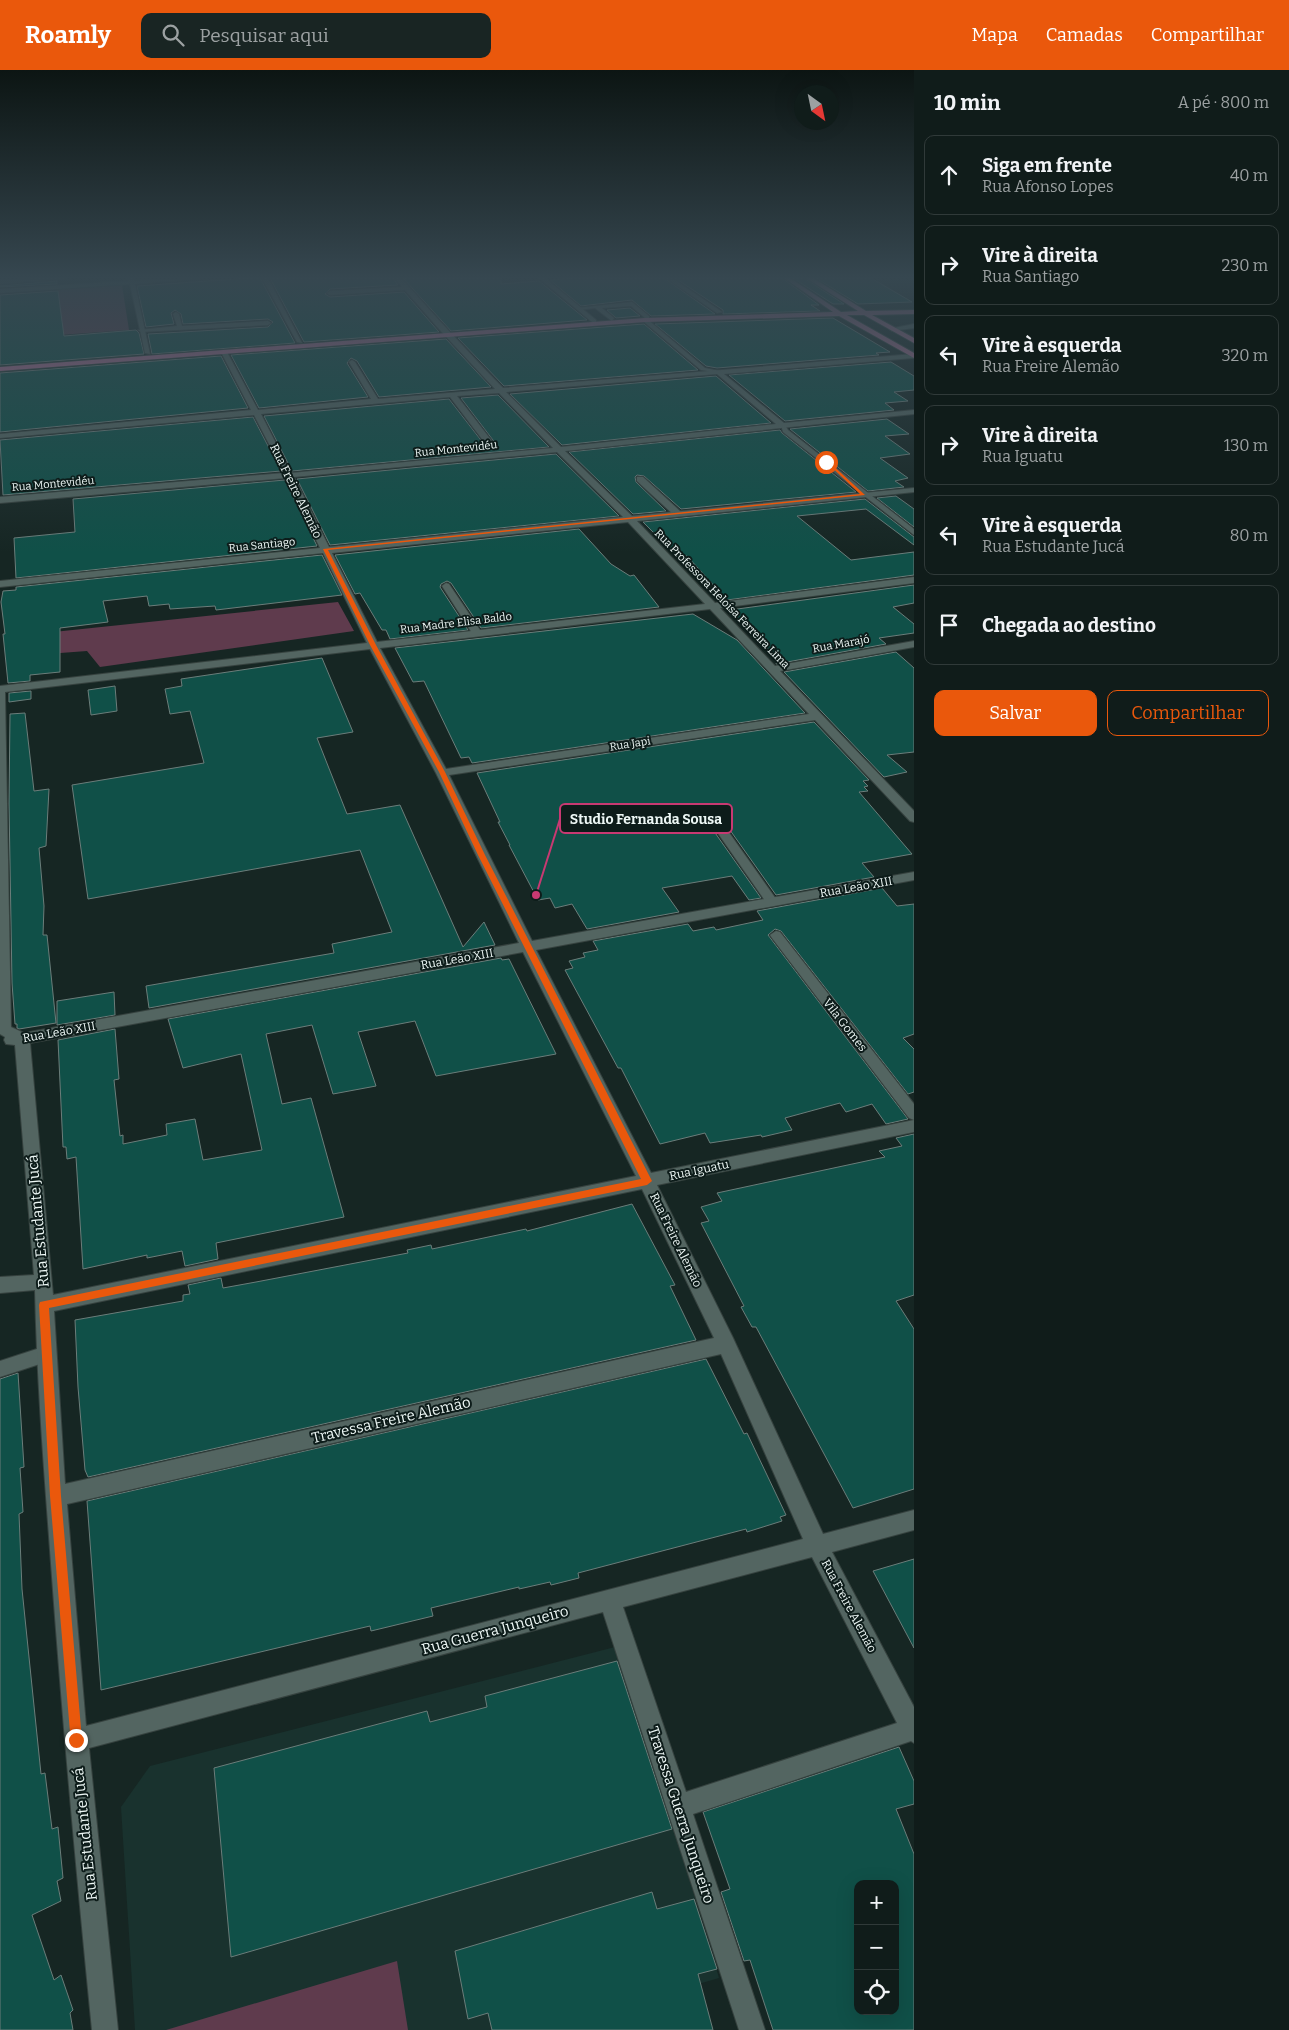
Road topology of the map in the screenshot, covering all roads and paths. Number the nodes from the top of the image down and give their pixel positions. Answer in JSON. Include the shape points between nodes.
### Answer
{"nodes":[{"id":1,"x":233,"y":369,"type":"edge"},
{"id":2,"x":357,"y":369,"type":"edge"},
{"id":3,"x":481,"y":369,"type":"edge"},
{"id":4,"x":705,"y":369,"type":"edge"},
{"id":5,"x":749,"y":369,"type":"edge"},
{"id":6,"x":718,"y":372,"type":"junction"},
{"id":7,"x":501,"y":390,"type":"junction"},
{"id":8,"x":451,"y":394,"type":"junction"},
{"id":9,"x":376,"y":401,"type":"junction"},
{"id":10,"x":256,"y":412,"type":"junction"},
{"id":11,"x":914,"y":412,"type":"edge"},
{"id":12,"x":783,"y":426,"type":"junction"},
{"id":13,"x":0,"y":436,"type":"edge"},
{"id":14,"x":492,"y":445,"type":"dead end"},
{"id":15,"x":561,"y":449,"type":"junction"},
{"id":16,"x":288,"y":476,"type":"junction"},
{"id":17,"x":640,"y":479,"type":"dead end"},
{"id":18,"x":914,"y":490,"type":"edge"},
{"id":19,"x":863,"y":494,"type":"junction"},
{"id":20,"x":0,"y":500,"type":"edge"},
{"id":21,"x":678,"y":514,"type":"junction"},
{"id":22,"x":630,"y":519,"type":"junction"},
{"id":23,"x":914,"y":533,"type":"edge"},
{"id":24,"x":325,"y":549,"type":"junction"},
{"id":25,"x":914,"y":580,"type":"edge"},
{"id":26,"x":0,"y":584,"type":"edge"},
{"id":27,"x":446,"y":586,"type":"dead end"},
{"id":28,"x":712,"y":606,"type":"junction"},
{"id":29,"x":477,"y":633,"type":"junction"},
{"id":30,"x":914,"y":644,"type":"edge"},
{"id":31,"x":373,"y":645,"type":"junction"},
{"id":32,"x":774,"y":669,"type":"junction"},
{"id":33,"x":0,"y":690,"type":"edge"},
{"id":34,"x":817,"y":716,"type":"junction"},
{"id":35,"x":442,"y":772,"type":"junction"},
{"id":36,"x":914,"y":818,"type":"edge"},
{"id":37,"x":714,"y":819,"type":"dead end"},
{"id":38,"x":914,"y":876,"type":"edge"},
{"id":39,"x":772,"y":902,"type":"junction"},
{"id":40,"x":1,"y":907,"type":"edge"},
{"id":41,"x":776,"y":935,"type":"dead end"},
{"id":42,"x":527,"y":946,"type":"junction"},
{"id":43,"x":22,"y":1039,"type":"junction"},
{"id":44,"x":0,"y":1040,"type":"edge"},
{"id":45,"x":914,"y":1114,"type":"edge"},
{"id":46,"x":914,"y":1126,"type":"edge"},
{"id":47,"x":647,"y":1181,"type":"junction"},
{"id":48,"x":44,"y":1283,"type":"junction"},
{"id":49,"x":0,"y":1285,"type":"edge"},
{"id":50,"x":44,"y":1305,"type":"junction"},
{"id":51,"x":726,"y":1344,"type":"junction"},
{"id":52,"x":46,"y":1354,"type":"junction"},
{"id":53,"x":0,"y":1369,"type":"edge"},
{"id":54,"x":56,"y":1496,"type":"junction"},
{"id":55,"x":914,"y":1520,"type":"edge"},
{"id":56,"x":817,"y":1545,"type":"junction"},
{"id":57,"x":610,"y":1600,"type":"junction"},
{"id":58,"x":913,"y":1730,"type":"edge"},
{"id":59,"x":76,"y":1740,"type":"junction"},
{"id":60,"x":678,"y":1807,"type":"junction"},
{"id":61,"x":105,"y":2030,"type":"edge"},
{"id":62,"x":752,"y":2030,"type":"edge"}],
"edges":[{"from":1,"to":10,"type":"street","name":"Rua Freire Alemão"},
{"from":2,"to":9,"type":"street"},
{"from":3,"to":7,"type":"street","name":"Rua Professora Heloísa Ferreira Lima"},
{"from":4,"to":6,"type":"lane"},
{"from":5,"to":6,"type":"street"},
{"from":6,"to":7,"type":"street"},
{"from":6,"to":12,"type":"street"},
{"from":7,"to":8,"type":"street"},
{"from":7,"to":15,"type":"street","name":"Rua Professora Heloísa Ferreira Lima"},
{"from":8,"to":9,"type":"street"},
{"from":8,"to":14,"type":"street"},
{"from":9,"to":10,"type":"street"},
{"from":10,"to":13,"type":"street"},
{"from":10,"to":16,"type":"street","name":"Rua Freire Alemão"},
{"from":11,"to":12,"type":"street","name":"Rua Montevidéu"},
{"from":12,"to":15,"type":"street","name":"Rua Montevidéu"},
{"from":12,"to":19,"type":"lane"},
{"from":15,"to":16,"type":"street","name":"Rua Montevidéu"},
{"from":15,"to":22,"type":"street","name":"Rua Professora Heloísa Ferreira Lima"},
{"from":16,"to":20,"type":"street","name":"Rua Montevidéu"},
{"from":16,"to":24,"type":"street","name":"Rua Freire Alemão"},
{"from":17,"to":21,"type":"lane"},
{"from":18,"to":19,"type":"street","name":"Rua Santiago"},
{"from":19,"to":21,"type":"street","name":"Rua Santiago"},
{"from":19,"to":23,"type":"lane"},
{"from":21,"to":22,"type":"street","name":"Rua Santiago"},
{"from":22,"to":24,"type":"street","name":"Rua Santiago"},
{"from":22,"to":28,"type":"street","name":"Rua Professora Heloísa Ferreira Lima"},
{"from":24,"to":26,"type":"street","name":"Rua Santiago"},
{"from":24,"to":31,"type":"street","name":"Rua Freire Alemão"},
{"from":25,"to":28,"type":"street","name":"Rua Madre Elisa Baldo"},
{"from":27,"to":29,"type":"lane"},
{"from":28,"to":29,"type":"street","name":"Rua Madre Elisa Baldo"},
{"from":28,"to":32,"type":"street","name":"Rua Professora Heloísa Ferreira Lima"},
{"from":29,"to":31,"type":"street","name":"Rua Madre Elisa Baldo"},
{"from":30,"to":32,"type":"street","name":"Rua Marajó"},
{"from":31,"to":33,"type":"street","name":"Rua Madre Elisa Baldo"},
{"from":31,"to":35,"type":"street","name":"Rua Freire Alemão"},
{"from":32,"to":34,"type":"street","name":"Rua Professora Heloísa Ferreira Lima"},
{"from":33,"to":40,"type":"street"},
{"from":34,"to":35,"type":"street","name":"Rua Japi"},
{"from":34,"to":36,"type":"street","name":"Rua Professora Heloísa Ferreira Lima"},
{"from":35,"to":42,"type":"street","name":"Rua Freire Alemão"},
{"from":37,"to":39,"type":"lane"},
{"from":38,"to":39,"type":"street","name":"Rua Leão XIII"},
{"from":39,"to":42,"type":"street","name":"Rua Leão XIII"},
{"from":40,"to":43,"type":"street","via":[[4,1030]]},
{"from":41,"to":45,"type":"lane","name":"Vila Gomes"},
{"from":42,"to":43,"type":"street","name":"Rua Leão XIII"},
{"from":42,"to":47,"type":"street","name":"Rua Freire Alemão"},
{"from":43,"to":44,"type":"street","name":"Rua Leão XIII"},
{"from":43,"to":48,"type":"street","name":"Rua Estudante Jucá"},
{"from":46,"to":47,"type":"street","name":"Rua Iguatu"},
{"from":47,"to":50,"type":"street","name":"Rua Iguatu"},
{"from":47,"to":51,"type":"street","name":"Rua Freire Alemão"},
{"from":48,"to":49,"type":"street"},
{"from":48,"to":50,"type":"street","name":"Rua Estudante Jucá"},
{"from":50,"to":52,"type":"street","name":"Rua Estudante Jucá"},
{"from":51,"to":54,"type":"street","name":"Travessa Freire Alemão"},
{"from":51,"to":56,"type":"street","name":"Rua Freire Alemão"},
{"from":52,"to":53,"type":"lane"},
{"from":52,"to":54,"type":"street","name":"Rua Estudante Jucá"},
{"from":54,"to":59,"type":"street","name":"Rua Estudante Jucá"},
{"from":55,"to":56,"type":"street","name":"Rua Guerra Junqueiro"},
{"from":56,"to":57,"type":"street","name":"Rua Guerra Junqueiro"},
{"from":56,"to":58,"type":"street","name":"Rua Freire Alemão"},
{"from":57,"to":59,"type":"street","name":"Rua Guerra Junqueiro"},
{"from":57,"to":60,"type":"street","name":"Travessa Guerra Junqueiro"},
{"from":58,"to":60,"type":"street"},
{"from":59,"to":61,"type":"street","name":"Rua Estudante Jucá"},
{"from":60,"to":62,"type":"street","name":"Travessa Guerra Junqueiro"}]}
